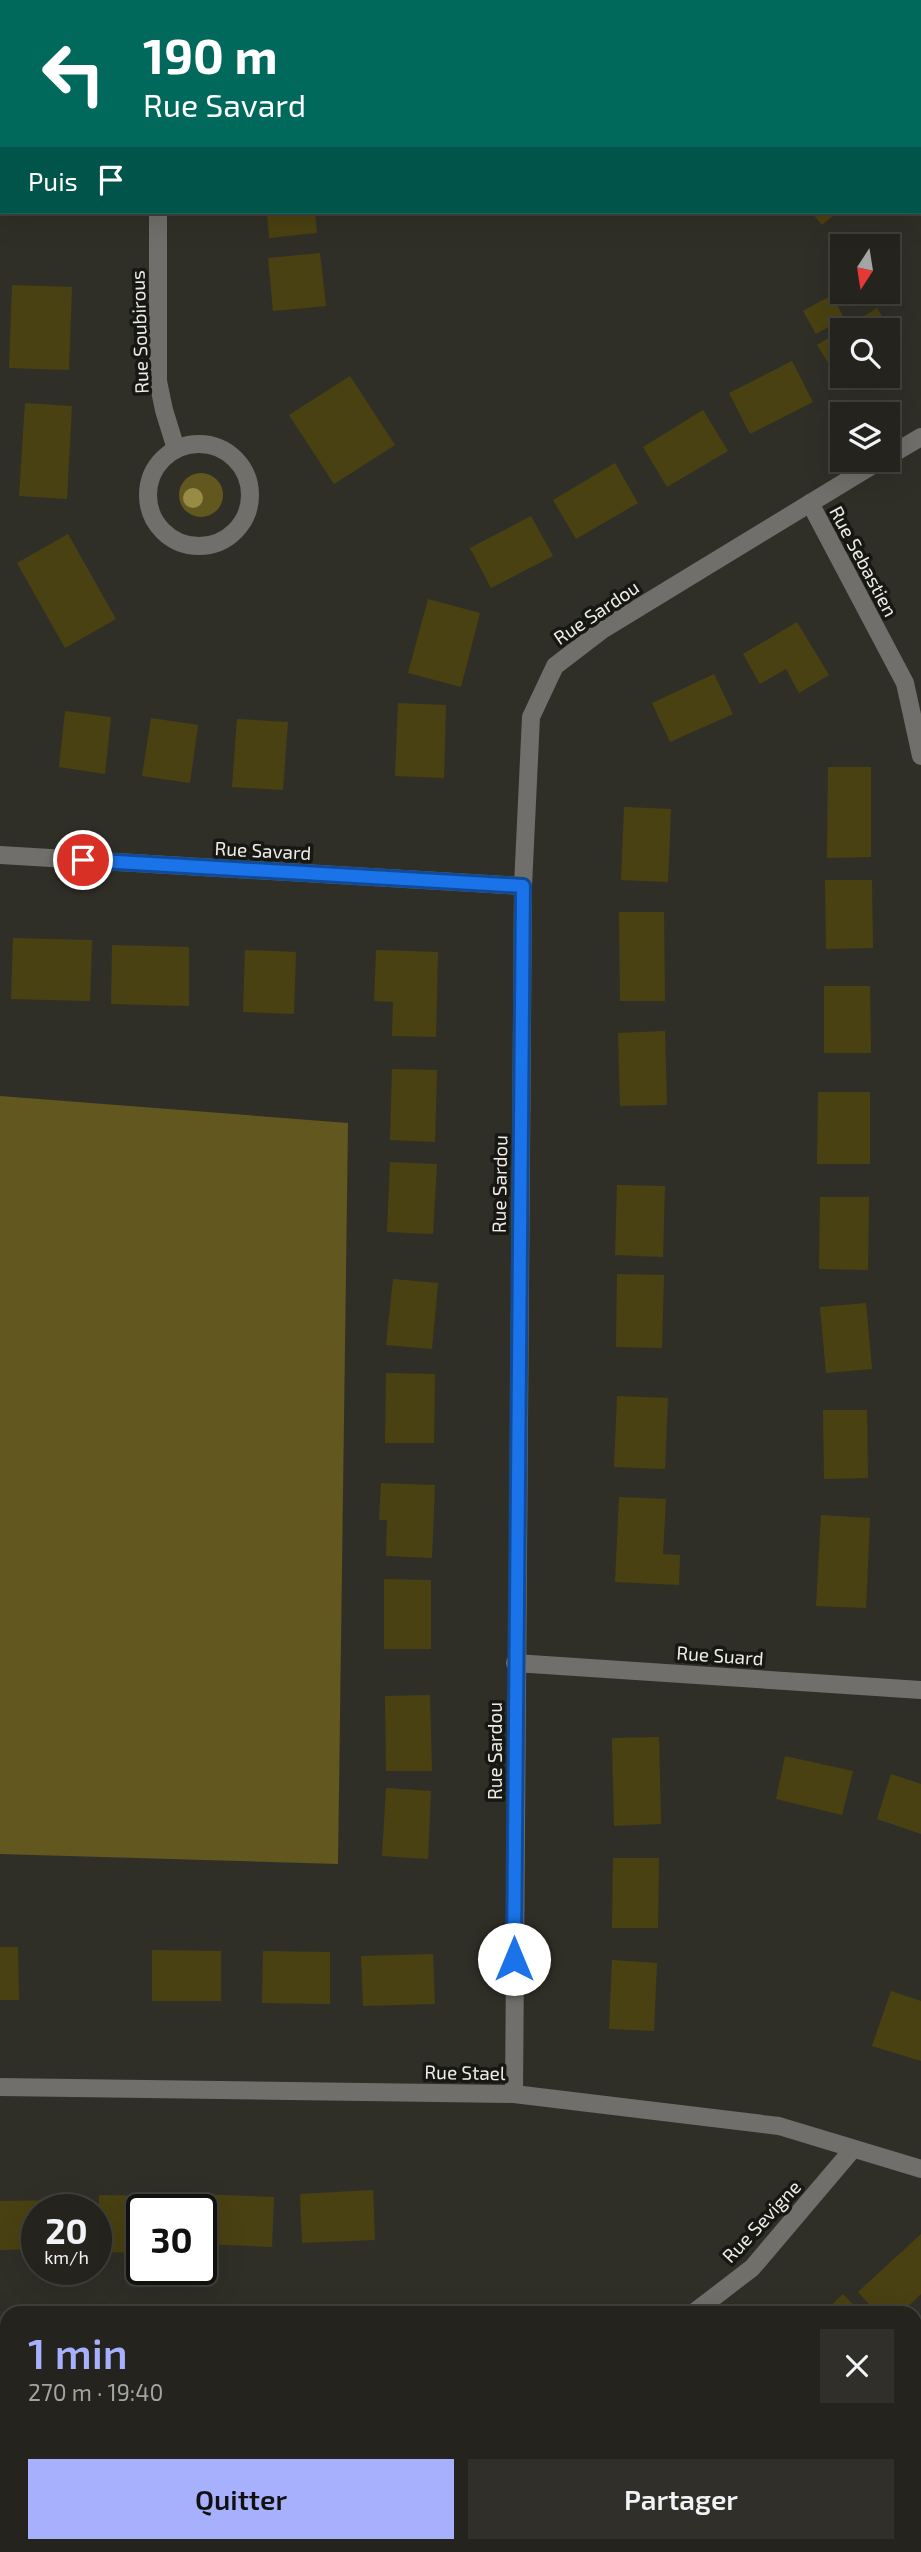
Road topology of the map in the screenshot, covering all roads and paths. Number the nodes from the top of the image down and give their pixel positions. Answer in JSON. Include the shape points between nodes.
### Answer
{"nodes":[{"id":1,"x":158,"y":214,"type":"edge"},
{"id":2,"x":921,"y":437,"type":"edge"},
{"id":3,"x":176,"y":449,"type":"junction"},
{"id":4,"x":900,"y":449,"type":"edge"},
{"id":5,"x":861,"y":472,"type":"edge"},
{"id":6,"x":810,"y":503,"type":"junction"},
{"id":7,"x":921,"y":756,"type":"edge"},
{"id":8,"x":0,"y":855,"type":"edge"},
{"id":9,"x":523,"y":886,"type":"junction"},
{"id":10,"x":515,"y":1663,"type":"junction"},
{"id":11,"x":921,"y":1690,"type":"edge"},
{"id":12,"x":0,"y":2087,"type":"edge"},
{"id":13,"x":514,"y":2094,"type":"junction"},
{"id":14,"x":853,"y":2149,"type":"junction"},
{"id":15,"x":921,"y":2169,"type":"edge"},
{"id":16,"x":702,"y":2306,"type":"edge"}],
"edges":[{"from":1,"to":3,"type":"street","name":"Rue Soubirous","via":[[158,381]]},
{"from":2,"to":4,"type":"street"},
{"from":3,"to":3,"type":"street","via":[[160,462],[150,479],[148,499],[154,518],[166,533],[184,543],[204,545],[223,540],[248,510],[250,490],[244,471],[232,456],[215,446],[195,444]]},
{"from":5,"to":6,"type":"street","name":"Rue Sardou"},
{"from":6,"to":7,"type":"street","name":"Rue Sebastien","via":[[905,683]]},
{"from":6,"to":9,"type":"street","name":"Rue Sardou","via":[[602,630],[555,666],[531,717]]},
{"from":8,"to":9,"type":"street","name":"Rue Savard"},
{"from":9,"to":10,"type":"street","name":"Rue Sardou"},
{"from":10,"to":11,"type":"street","name":"Rue Suard"},
{"from":10,"to":13,"type":"street","name":"Rue Sardou"},
{"from":12,"to":13,"type":"street","name":"Rue Stael"},
{"from":13,"to":14,"type":"street","name":"Rue Stael","via":[[779,2126]]},
{"from":14,"to":15,"type":"street","name":"Rue Stael"},
{"from":14,"to":16,"type":"street","name":"Rue Sevigne","via":[[752,2268]]}]}
